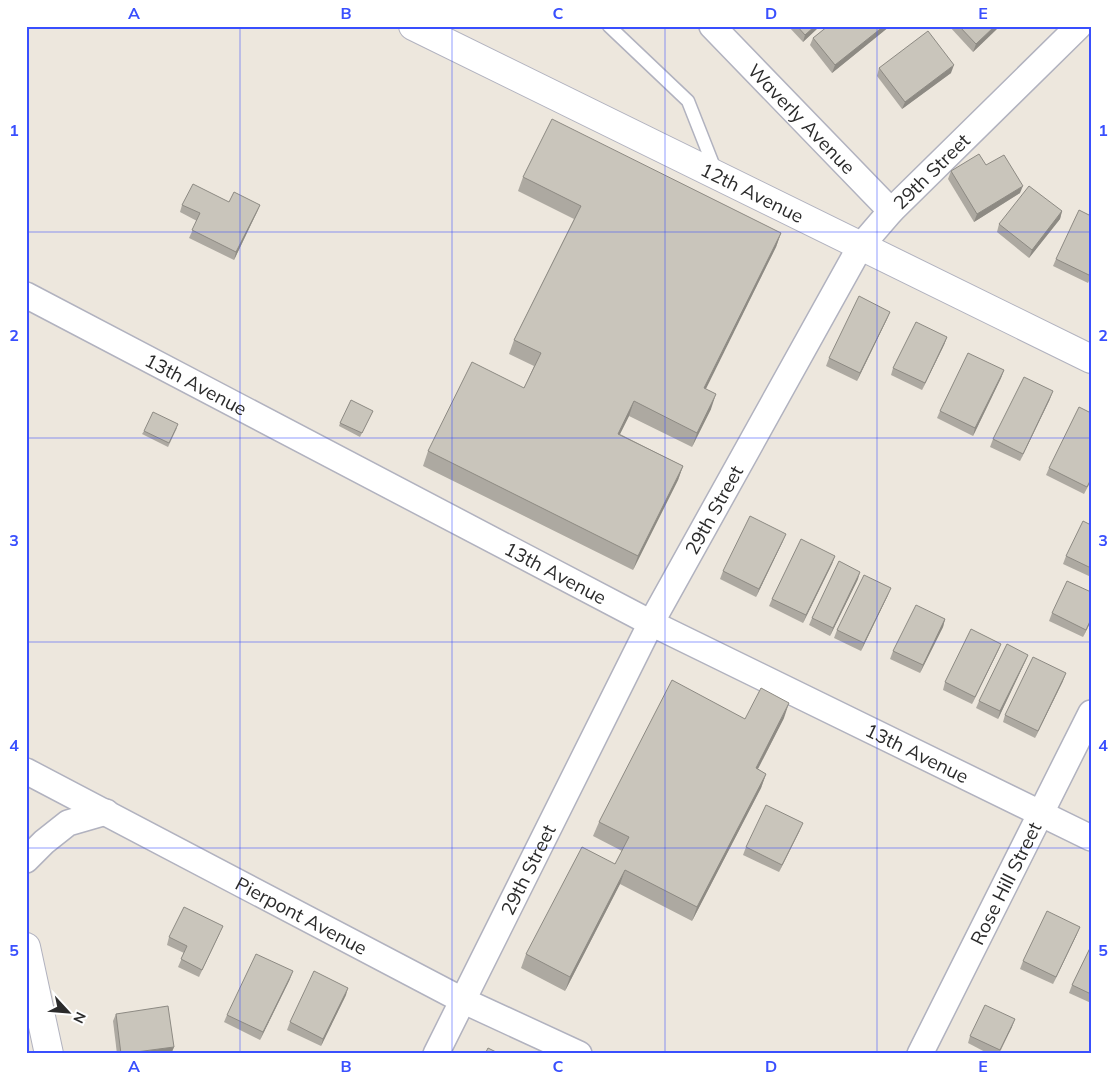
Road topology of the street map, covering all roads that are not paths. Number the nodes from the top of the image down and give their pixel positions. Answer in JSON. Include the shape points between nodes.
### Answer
{"nodes":[{"id":1,"x":413,"y":26,"type":"edge"},
{"id":2,"x":609,"y":26,"type":"edge"},
{"id":3,"x":712,"y":26,"type":"edge"},
{"id":4,"x":1078,"y":26,"type":"edge"},
{"id":5,"x":444,"y":33,"type":"edge"},
{"id":6,"x":718,"y":176,"type":"junction"},
{"id":7,"x":891,"y":211,"type":"junction"},
{"id":8,"x":860,"y":247,"type":"junction"},
{"id":9,"x":26,"y":295,"type":"edge"},
{"id":10,"x":1091,"y":359,"type":"edge"},
{"id":11,"x":651,"y":623,"type":"junction"},
{"id":12,"x":1091,"y":713,"type":"edge"},
{"id":13,"x":26,"y":771,"type":"edge"},
{"id":14,"x":106,"y":812,"type":"junction"},
{"id":15,"x":1041,"y":814,"type":"junction"},
{"id":16,"x":1091,"y":838,"type":"edge"},
{"id":17,"x":26,"y":860,"type":"edge"},
{"id":18,"x":26,"y":947,"type":"edge"},
{"id":19,"x":462,"y":1000,"type":"junction"},
{"id":20,"x":49,"y":1054,"type":"edge"},
{"id":21,"x":436,"y":1054,"type":"edge"},
{"id":22,"x":579,"y":1054,"type":"edge"},
{"id":23,"x":920,"y":1054,"type":"edge"}],
"edges":[{"from":1,"to":5,"type":"street","name":"12th Avenue"},
{"from":2,"to":6,"type":"lane","via":[[688,101]]},
{"from":3,"to":7,"type":"street","name":"Waverly Avenue"},
{"from":4,"to":7,"type":"street","name":"29th Street"},
{"from":5,"to":6,"type":"street","name":"12th Avenue"},
{"from":6,"to":8,"type":"street","name":"12th Avenue"},
{"from":7,"to":8,"type":"street","name":"29th Street"},
{"from":8,"to":10,"type":"street","name":"12th Avenue"},
{"from":8,"to":11,"type":"street","name":"29th Street"},
{"from":9,"to":11,"type":"street","name":"13th Avenue"},
{"from":11,"to":15,"type":"street","name":"13th Avenue"},
{"from":11,"to":19,"type":"street","name":"29th Street"},
{"from":12,"to":15,"type":"street","name":"Rose Hill Street"},
{"from":13,"to":14,"type":"street","name":"Pierpont Avenue"},
{"from":14,"to":17,"type":"street","via":[[68,823]]},
{"from":14,"to":19,"type":"street","name":"Pierpont Avenue"},
{"from":15,"to":16,"type":"street","name":"13th Avenue"},
{"from":15,"to":23,"type":"street","name":"Rose Hill Street"},
{"from":18,"to":20,"type":"street"},
{"from":19,"to":21,"type":"street","name":"29th Street"},
{"from":19,"to":22,"type":"street","name":"Pierpont Avenue"}]}
